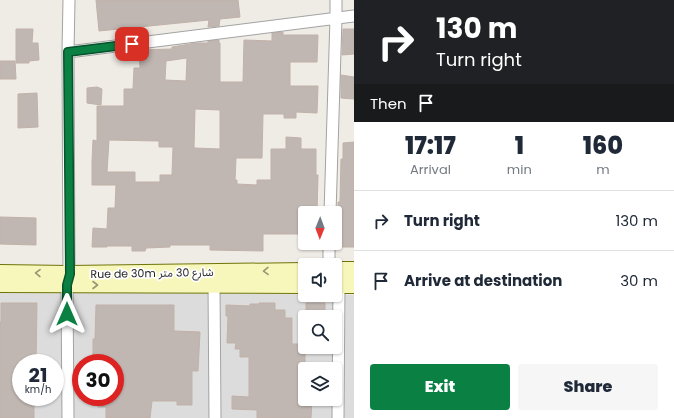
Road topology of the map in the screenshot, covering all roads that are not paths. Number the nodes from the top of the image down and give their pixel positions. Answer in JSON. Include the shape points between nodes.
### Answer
{"nodes":[{"id":1,"x":69,"y":0,"type":"edge"},
{"id":2,"x":336,"y":0,"type":"edge"},
{"id":3,"x":354,"y":16,"type":"edge"},
{"id":4,"x":336,"y":18,"type":"junction"},
{"id":5,"x":68,"y":52,"type":"junction"},
{"id":6,"x":330,"y":206,"type":"edge"},
{"id":7,"x":354,"y":270,"type":"edge"},
{"id":8,"x":298,"y":271,"type":"edge"},
{"id":9,"x":0,"y":273,"type":"edge"},
{"id":10,"x":68,"y":279,"type":"junction"},
{"id":11,"x":342,"y":280,"type":"edge"},
{"id":12,"x":0,"y":284,"type":"edge"},
{"id":13,"x":214,"y":284,"type":"junction"},
{"id":14,"x":298,"y":285,"type":"edge"},
{"id":15,"x":341,"y":302,"type":"edge"},
{"id":16,"x":68,"y":418,"type":"edge"},
{"id":17,"x":215,"y":418,"type":"edge"},
{"id":18,"x":338,"y":418,"type":"edge"}],
"edges":[{"from":1,"to":5,"type":"street"},
{"from":2,"to":4,"type":"street"},
{"from":3,"to":4,"type":"street"},
{"from":4,"to":5,"type":"street"},
{"from":4,"to":6,"type":"street"},
{"from":5,"to":10,"type":"street"},
{"from":7,"to":11,"type":"street"},
{"from":8,"to":10,"type":"street","name":"Rue de 30m شارع 30 متر","one_way":true},
{"from":10,"to":9,"type":"street","name":"Rue de 30m شارع 30 متر","one_way":true},
{"from":10,"to":12,"type":"street","name":"Rue de 30m شارع 30 متر"},
{"from":10,"to":13,"type":"street","name":"Rue de 30m شارع 30 متر","one_way":true},
{"from":10,"to":16,"type":"street"},
{"from":13,"to":14,"type":"street","name":"Rue de 30m شارع 30 متر"},
{"from":13,"to":17,"type":"street"},
{"from":15,"to":18,"type":"street"}]}
